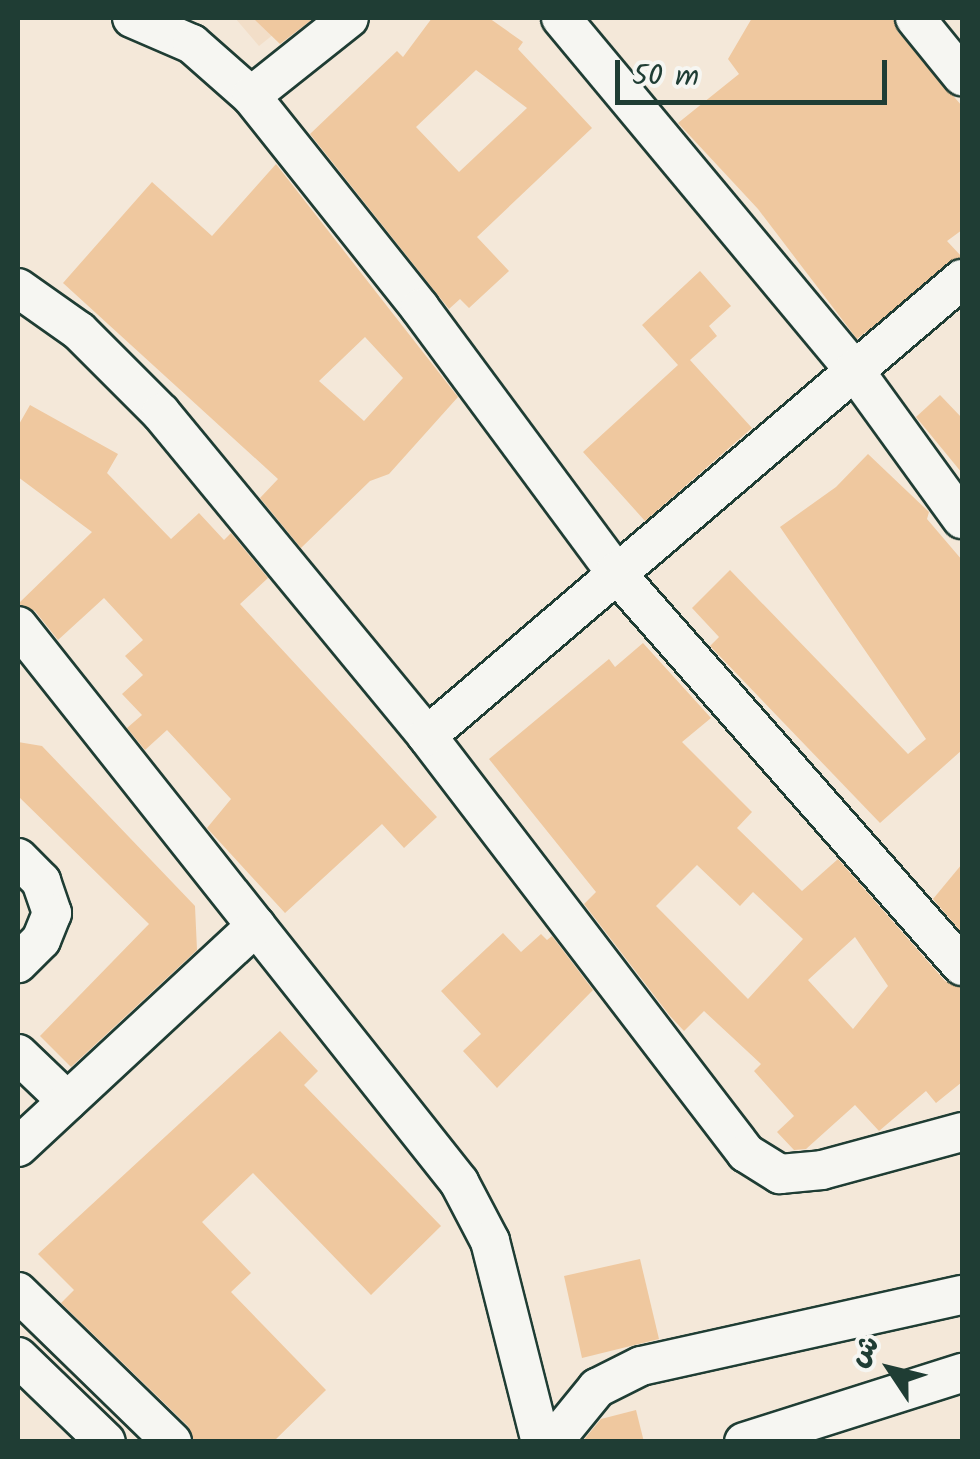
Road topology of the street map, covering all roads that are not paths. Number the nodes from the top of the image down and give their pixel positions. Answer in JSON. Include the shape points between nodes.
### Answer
{"nodes":[{"id":1,"x":132,"y":18,"type":"edge"},
{"id":2,"x":349,"y":18,"type":"edge"},
{"id":3,"x":560,"y":18,"type":"edge"},
{"id":4,"x":915,"y":18,"type":"edge"},
{"id":5,"x":962,"y":76,"type":"edge"},
{"id":6,"x":251,"y":96,"type":"junction"},
{"id":7,"x":962,"y":279,"type":"edge"},
{"id":8,"x":18,"y":288,"type":"edge"},
{"id":9,"x":854,"y":370,"type":"junction"},
{"id":10,"x":962,"y":519,"type":"edge"},
{"id":11,"x":615,"y":572,"type":"junction"},
{"id":12,"x":18,"y":626,"type":"edge"},
{"id":13,"x":427,"y":736,"type":"junction"},
{"id":14,"x":18,"y":858,"type":"edge"},
{"id":15,"x":256,"y":926,"type":"junction"},
{"id":16,"x":18,"y":963,"type":"edge"},
{"id":17,"x":962,"y":966,"type":"edge"},
{"id":18,"x":18,"y":1054,"type":"edge"},
{"id":19,"x":67,"y":1101,"type":"junction"},
{"id":20,"x":962,"y":1132,"type":"edge"},
{"id":21,"x":18,"y":1147,"type":"edge"},
{"id":22,"x":18,"y":1292,"type":"edge"},
{"id":23,"x":962,"y":1295,"type":"edge"},
{"id":24,"x":18,"y":1357,"type":"edge"},
{"id":25,"x":962,"y":1373,"type":"edge"},
{"id":26,"x":106,"y":1442,"type":"edge"},
{"id":27,"x":172,"y":1442,"type":"edge"},
{"id":28,"x":540,"y":1442,"type":"edge"},
{"id":29,"x":553,"y":1442,"type":"edge"},
{"id":30,"x":744,"y":1442,"type":"edge"}],
"edges":[{"from":1,"to":6,"type":"street","via":[[192,44]]},
{"from":2,"to":6,"type":"street"},
{"from":3,"to":9,"type":"street"},
{"from":4,"to":5,"type":"street"},
{"from":6,"to":11,"type":"street","via":[[420,308]]},
{"from":7,"to":9,"type":"street"},
{"from":8,"to":13,"type":"street","via":[[79,331],[161,414]]},
{"from":9,"to":10,"type":"street"},
{"from":9,"to":11,"type":"street"},
{"from":11,"to":13,"type":"street"},
{"from":11,"to":17,"type":"street"},
{"from":12,"to":15,"type":"street"},
{"from":13,"to":20,"type":"street","via":[[702,1101],[764,1168],[780,1174],[822,1170]]},
{"from":14,"to":16,"type":"street","via":[[41,881],[52,913],[40,940]]},
{"from":15,"to":19,"type":"street"},
{"from":15,"to":28,"type":"street","via":[[459,1182],[490,1241]]},
{"from":18,"to":19,"type":"street"},
{"from":19,"to":21,"type":"street"},
{"from":22,"to":27,"type":"street"},
{"from":23,"to":29,"type":"street","via":[[641,1366],[597,1388]]},
{"from":24,"to":26,"type":"street"},
{"from":25,"to":30,"type":"street"}]}
